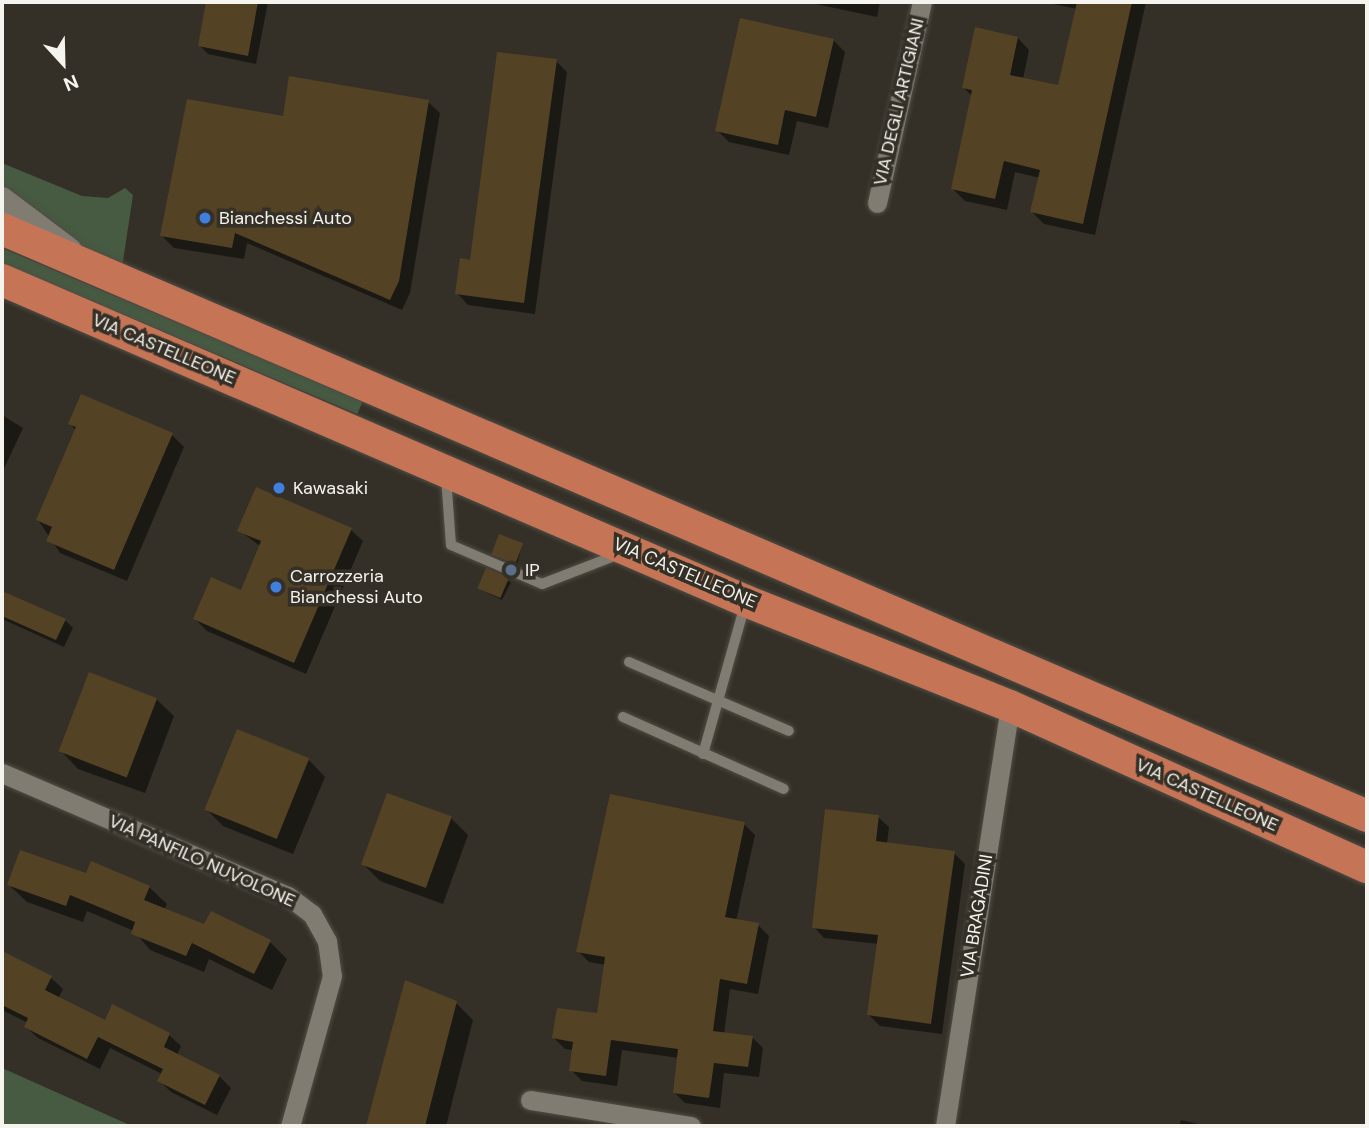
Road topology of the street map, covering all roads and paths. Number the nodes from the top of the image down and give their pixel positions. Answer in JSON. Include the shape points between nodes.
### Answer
{"nodes":[{"id":1,"x":922,"y":2,"type":"edge"},
{"id":2,"x":2,"y":199,"type":"edge"},
{"id":3,"x":877,"y":203,"type":"dead end"},
{"id":4,"x":2,"y":229,"type":"edge"},
{"id":5,"x":90,"y":265,"type":"junction"},
{"id":6,"x":2,"y":280,"type":"edge"},
{"id":7,"x":445,"y":470,"type":"junction"},
{"id":8,"x":630,"y":550,"type":"junction"},
{"id":9,"x":746,"y":601,"type":"junction"},
{"id":10,"x":629,"y":662,"type":"dead end"},
{"id":11,"x":718,"y":701,"type":"junction"},
{"id":12,"x":1010,"y":706,"type":"junction"},
{"id":13,"x":623,"y":717,"type":"dead end"},
{"id":14,"x":789,"y":731,"type":"dead end"},
{"id":15,"x":702,"y":754,"type":"junction"},
{"id":16,"x":2,"y":773,"type":"edge"},
{"id":17,"x":784,"y":789,"type":"dead end"},
{"id":18,"x":1367,"y":816,"type":"edge"},
{"id":19,"x":1367,"y":867,"type":"edge"},
{"id":20,"x":530,"y":1100,"type":"dead end"},
{"id":21,"x":290,"y":1126,"type":"edge"},
{"id":22,"x":691,"y":1126,"type":"edge"},
{"id":23,"x":945,"y":1126,"type":"edge"}],
"edges":[{"from":1,"to":3,"type":"street","name":"VIA DEGLI ARTIGIANI"},
{"from":2,"to":5,"type":"street"},
{"from":4,"to":5,"type":"main road"},
{"from":5,"to":18,"type":"main road"},
{"from":6,"to":7,"type":"main road","name":"VIA CASTELLEONE"},
{"from":7,"to":8,"type":"main road","name":"VIA CASTELLEONE"},
{"from":7,"to":8,"type":"lane","via":[[451,545],[542,584]]},
{"from":8,"to":9,"type":"main road","name":"VIA CASTELLEONE"},
{"from":9,"to":11,"type":"lane"},
{"from":9,"to":12,"type":"main road","name":"VIA CASTELLEONE"},
{"from":10,"to":11,"type":"lane"},
{"from":11,"to":14,"type":"lane"},
{"from":11,"to":15,"type":"lane"},
{"from":12,"to":19,"type":"main road","name":"VIA CASTELLEONE"},
{"from":12,"to":23,"type":"street","name":"VIA BRAGADINI"},
{"from":13,"to":15,"type":"lane"},
{"from":15,"to":17,"type":"lane"},
{"from":16,"to":21,"type":"street","name":"VIA PANFILO NUVOLONE","via":[[288,896],[312,914],[327,941],[332,976]]},
{"from":20,"to":22,"type":"street"}]}
